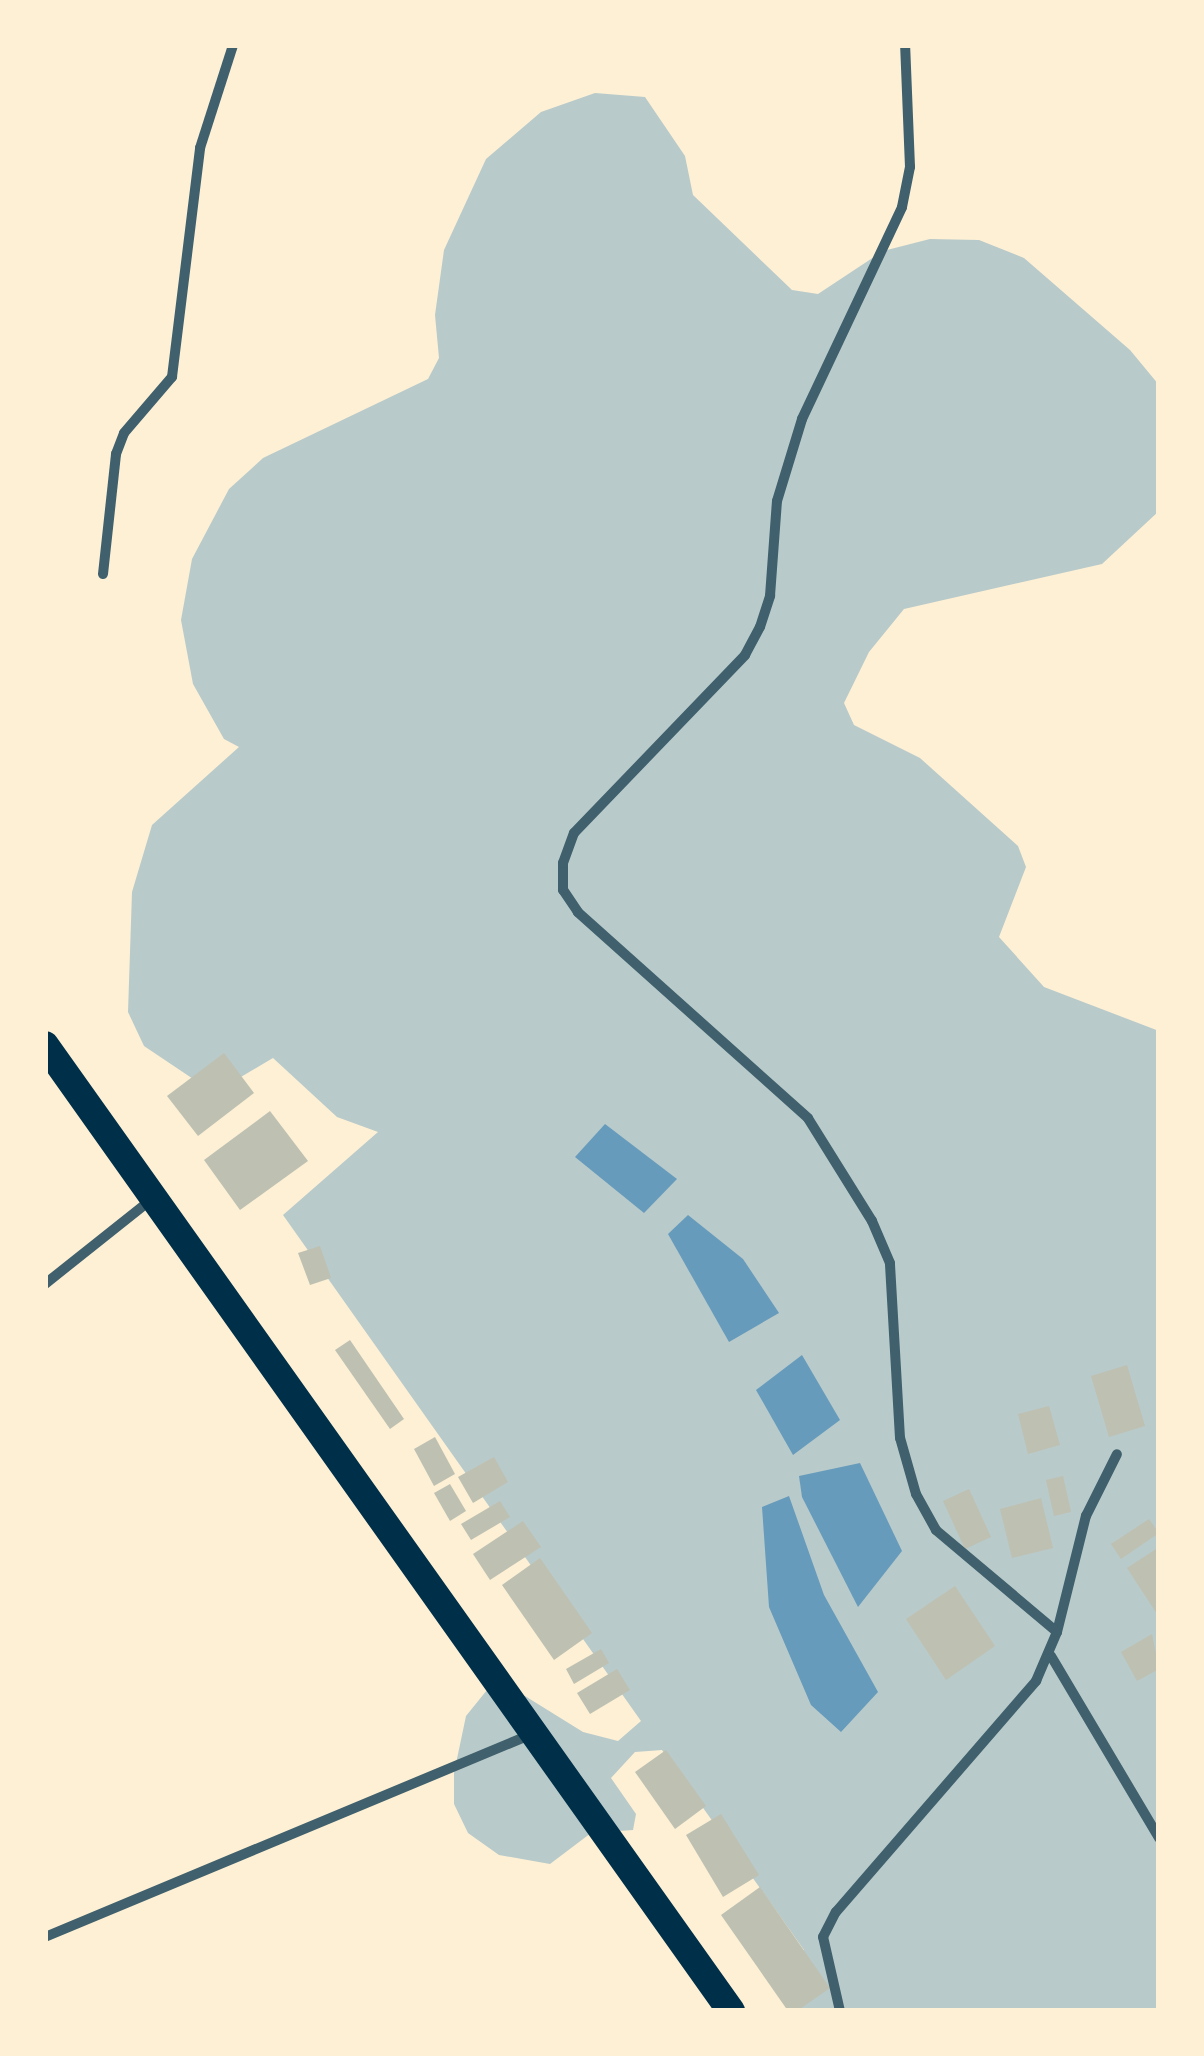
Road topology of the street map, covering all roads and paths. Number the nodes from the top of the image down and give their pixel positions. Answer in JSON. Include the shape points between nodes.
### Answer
{"nodes":[{"id":1,"x":233,"y":45,"type":"edge"},
{"id":2,"x":905,"y":45,"type":"edge"},
{"id":3,"x":102,"y":574,"type":"dead end"},
{"id":4,"x":45,"y":1044,"type":"edge"},
{"id":5,"x":154,"y":1197,"type":"junction"},
{"id":6,"x":45,"y":1284,"type":"edge"},
{"id":7,"x":1117,"y":1454,"type":"dead end"},
{"id":8,"x":1057,"y":1632,"type":"junction"},
{"id":9,"x":1051,"y":1656,"type":"junction"},
{"id":10,"x":533,"y":1734,"type":"junction"},
{"id":11,"x":1159,"y":1838,"type":"edge"},
{"id":12,"x":45,"y":1937,"type":"edge"},
{"id":13,"x":731,"y":2011,"type":"edge"},
{"id":14,"x":840,"y":2011,"type":"edge"}],
"edges":[{"from":1,"to":3,"type":"street","via":[[200,148],[172,377],[124,433],[116,454]]},
{"from":2,"to":8,"type":"street","via":[[910,167],[902,206],[802,419],[777,501],[770,596],[760,627],[745,655],[574,833],[563,864],[564,890],[578,912],[808,1118],[872,1221],[890,1264],[900,1438],[916,1494],[936,1530]]},
{"from":4,"to":5,"type":"highway"},
{"from":5,"to":6,"type":"street"},
{"from":5,"to":10,"type":"highway"},
{"from":7,"to":8,"type":"street","via":[[1086,1516]]},
{"from":8,"to":9,"type":"street"},
{"from":9,"to":11,"type":"street"},
{"from":9,"to":14,"type":"street","via":[[836,1912],[824,1937]]},
{"from":10,"to":12,"type":"street"},
{"from":10,"to":13,"type":"highway"}]}
